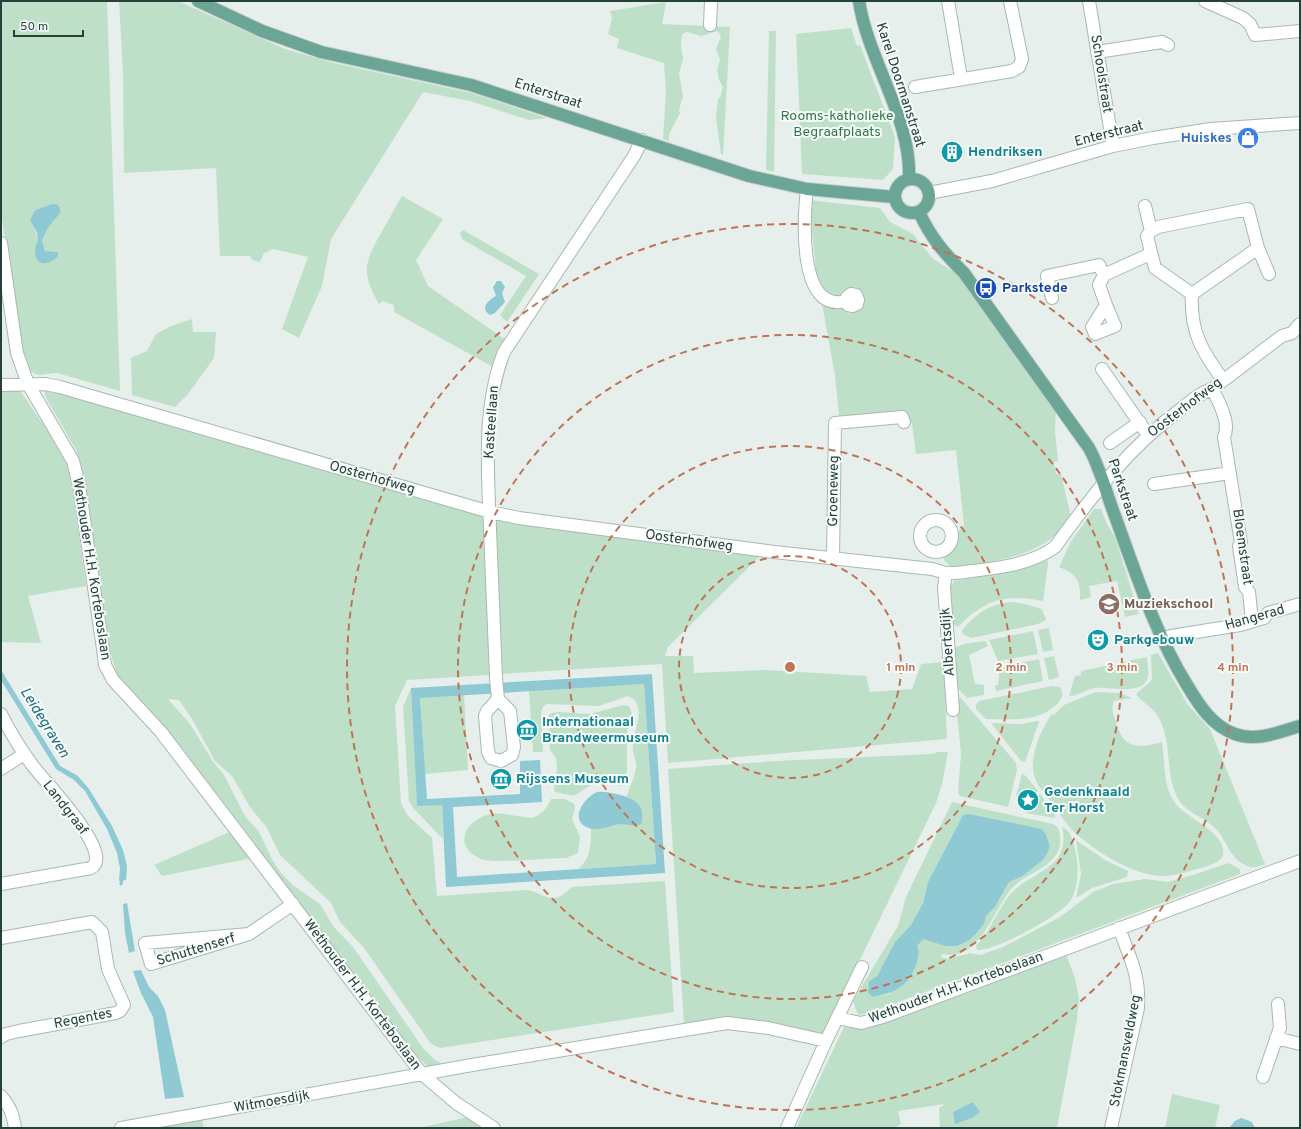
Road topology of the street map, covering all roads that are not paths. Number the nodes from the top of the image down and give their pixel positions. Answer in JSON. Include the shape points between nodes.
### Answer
{"nodes":[{"id":1,"x":198,"y":1,"type":"edge"},
{"id":2,"x":711,"y":1,"type":"edge"},
{"id":3,"x":859,"y":1,"type":"edge"},
{"id":4,"x":948,"y":1,"type":"edge"},
{"id":5,"x":1010,"y":1,"type":"edge"},
{"id":6,"x":1089,"y":1,"type":"edge"},
{"id":7,"x":1205,"y":1,"type":"edge"},
{"id":8,"x":710,"y":25,"type":"dead end"},
{"id":9,"x":1300,"y":31,"type":"edge"},
{"id":10,"x":1168,"y":45,"type":"dead end"},
{"id":11,"x":1097,"y":52,"type":"junction"},
{"id":12,"x":961,"y":78,"type":"junction"},
{"id":13,"x":915,"y":87,"type":"dead end"},
{"id":14,"x":1300,"y":123,"type":"edge"},
{"id":15,"x":642,"y":140,"type":"junction"},
{"id":16,"x":1113,"y":146,"type":"junction"},
{"id":17,"x":909,"y":179,"type":"junction"},
{"id":18,"x":807,"y":189,"type":"junction"},
{"id":19,"x":929,"y":193,"type":"junction"},
{"id":20,"x":894,"y":197,"type":"junction"},
{"id":21,"x":1145,"y":206,"type":"dead end"},
{"id":22,"x":919,"y":212,"type":"junction"},
{"id":23,"x":1150,"y":231,"type":"junction"},
{"id":24,"x":1,"y":243,"type":"edge"},
{"id":25,"x":1258,"y":248,"type":"junction"},
{"id":26,"x":1150,"y":254,"type":"junction"},
{"id":27,"x":1269,"y":274,"type":"dead end"},
{"id":28,"x":1104,"y":275,"type":"junction"},
{"id":29,"x":1192,"y":294,"type":"junction"},
{"id":30,"x":1052,"y":298,"type":"dead end"},
{"id":31,"x":846,"y":301,"type":"dead end"},
{"id":32,"x":1106,"y":305,"type":"dead end"},
{"id":33,"x":1298,"y":331,"type":"edge"},
{"id":34,"x":1102,"y":368,"type":"dead end"},
{"id":35,"x":1222,"y":380,"type":"junction"},
{"id":36,"x":28,"y":384,"type":"junction"},
{"id":37,"x":1,"y":385,"type":"edge"},
{"id":38,"x":1212,"y":389,"type":"junction"},
{"id":39,"x":904,"y":422,"type":"dead end"},
{"id":40,"x":1140,"y":422,"type":"junction"},
{"id":41,"x":1148,"y":435,"type":"junction"},
{"id":42,"x":1110,"y":443,"type":"dead end"},
{"id":43,"x":1230,"y":473,"type":"junction"},
{"id":44,"x":1104,"y":482,"type":"junction"},
{"id":45,"x":1154,"y":484,"type":"dead end"},
{"id":46,"x":490,"y":512,"type":"junction"},
{"id":47,"x":940,"y":551,"type":"dead end"},
{"id":48,"x":833,"y":558,"type":"junction"},
{"id":49,"x":946,"y":573,"type":"junction"},
{"id":50,"x":1300,"y":604,"type":"edge"},
{"id":51,"x":1252,"y":621,"type":"junction"},
{"id":52,"x":1162,"y":640,"type":"junction"},
{"id":53,"x":498,"y":699,"type":"dead end"},
{"id":54,"x":953,"y":710,"type":"dead end"},
{"id":55,"x":1,"y":714,"type":"edge"},
{"id":56,"x":1300,"y":726,"type":"edge"},
{"id":57,"x":24,"y":754,"type":"junction"},
{"id":58,"x":1,"y":769,"type":"edge"},
{"id":59,"x":1300,"y":860,"type":"edge"},
{"id":60,"x":1,"y":884,"type":"edge"},
{"id":61,"x":292,"y":904,"type":"junction"},
{"id":62,"x":1119,"y":928,"type":"junction"},
{"id":63,"x":250,"y":934,"type":"junction"},
{"id":64,"x":1,"y":938,"type":"edge"},
{"id":65,"x":862,"y":967,"type":"dead end"},
{"id":66,"x":1278,"y":1004,"type":"dead end"},
{"id":67,"x":837,"y":1018,"type":"junction"},
{"id":68,"x":1,"y":1038,"type":"edge"},
{"id":69,"x":1276,"y":1038,"type":"junction"},
{"id":70,"x":826,"y":1041,"type":"junction"},
{"id":71,"x":1300,"y":1044,"type":"edge"},
{"id":72,"x":422,"y":1074,"type":"junction"},
{"id":73,"x":1263,"y":1077,"type":"dead end"},
{"id":74,"x":1,"y":1096,"type":"edge"},
{"id":75,"x":15,"y":1128,"type":"edge"},
{"id":76,"x":121,"y":1128,"type":"edge"},
{"id":77,"x":494,"y":1128,"type":"edge"},
{"id":78,"x":787,"y":1128,"type":"edge"},
{"id":79,"x":1111,"y":1128,"type":"edge"}],
"edges":[{"from":1,"to":15,"type":"main road","name":"Enterstraat","via":[[262,31],[321,52],[471,85]]},
{"from":2,"to":8,"type":"street"},
{"from":3,"to":17,"type":"main road","name":"Karel Doormanstraat","via":[[871,45],[904,135],[910,166]]},
{"from":4,"to":12,"type":"street"},
{"from":5,"to":12,"type":"street","via":[[1022,59],[1019,67],[1012,71]]},
{"from":6,"to":11,"type":"street","name":"Schoolstraat"},
{"from":7,"to":9,"type":"street","via":[[1243,18],[1255,34]]},
{"from":10,"to":11,"type":"street","via":[[1162,42]]},
{"from":11,"to":16,"type":"street","name":"Schoolstraat"},
{"from":12,"to":13,"type":"street"},
{"from":14,"to":16,"type":"street","name":"Enterstraat","via":[[1196,131]]},
{"from":15,"to":18,"type":"main road","name":"Enterstraat","via":[[749,176]]},
{"from":15,"to":46,"type":"street","name":"Kasteellaan","via":[[634,156],[504,352],[494,383],[490,410]]},
{"from":16,"to":19,"type":"street","name":"Enterstraat","via":[[1035,170]]},
{"from":17,"to":19,"type":"main road","via":[[922,182]]},
{"from":17,"to":20,"type":"main road","via":[[898,185]]},
{"from":18,"to":20,"type":"main road","name":"Enterstraat"},
{"from":18,"to":31,"type":"street","via":[[804,238],[811,277],[820,295],[826,300],[834,303]]},
{"from":19,"to":22,"type":"main road","via":[[927,204]]},
{"from":20,"to":22,"type":"main road","via":[[902,211],[914,214]]},
{"from":21,"to":23,"type":"street"},
{"from":22,"to":44,"type":"main road","name":"Parkstraat","via":[[935,242],[968,279],[1089,448]]},
{"from":23,"to":25,"type":"street","via":[[1158,227],[1248,209]]},
{"from":23,"to":26,"type":"street","via":[[1147,236]]},
{"from":24,"to":36,"type":"street","name":"Wethouder H.H. Korteboslaan","via":[[17,353]]},
{"from":25,"to":27,"type":"street"},
{"from":25,"to":29,"type":"street"},
{"from":26,"to":28,"type":"street"},
{"from":26,"to":29,"type":"street","via":[[1154,268]]},
{"from":28,"to":30,"type":"street","via":[[1099,265],[1047,276]]},
{"from":28,"to":32,"type":"street","via":[[1099,285]]},
{"from":29,"to":35,"type":"street","via":[[1191,304],[1198,340]]},
{"from":33,"to":35,"type":"street","name":"Oosterhofweg","via":[[1282,336]]},
{"from":34,"to":40,"type":"street"},
{"from":35,"to":38,"type":"street","name":"Oosterhofweg"},
{"from":36,"to":37,"type":"street","name":"Oosterhofweg"},
{"from":36,"to":46,"type":"street","name":"Oosterhofweg","via":[[45,384],[60,388]]},
{"from":36,"to":61,"type":"street","name":"Wethouder H.H. Korteboslaan","via":[[65,446],[75,468],[108,673],[161,732]]},
{"from":38,"to":41,"type":"street","name":"Oosterhofweg","via":[[1197,396]]},
{"from":38,"to":43,"type":"street","name":"Bloemstraat","via":[[1222,408]]},
{"from":39,"to":48,"type":"street","name":"Groeneweg","via":[[902,417],[835,423]]},
{"from":40,"to":41,"type":"street"},
{"from":40,"to":42,"type":"street"},
{"from":41,"to":44,"type":"street","name":"Oosterhofweg"},
{"from":43,"to":45,"type":"street"},
{"from":43,"to":51,"type":"street","name":"Bloemstraat"},
{"from":44,"to":49,"type":"street","name":"Oosterhofweg","via":[[1049,551],[1012,564]]},
{"from":44,"to":52,"type":"main road","name":"Parkstraat","via":[[1120,532]]},
{"from":46,"to":48,"type":"street","name":"Oosterhofweg","via":[[519,518]]},
{"from":46,"to":53,"type":"street","name":"Kasteellaan"},
{"from":47,"to":49,"type":"street","via":[[942,566]]},
{"from":48,"to":49,"type":"street","name":"Oosterhofweg","via":[[932,568]]},
{"from":49,"to":54,"type":"street","name":"Albertsdijk","via":[[944,587]]},
{"from":50,"to":51,"type":"street","name":"Hangerad","via":[[1268,613],[1264,618]]},
{"from":51,"to":52,"type":"street","name":"Hangerad","via":[[1171,636]]},
{"from":52,"to":56,"type":"main road","name":"Parkstraat","via":[[1204,711],[1223,728],[1247,737],[1266,736]]},
{"from":55,"to":57,"type":"street","name":"Landgraaf"},
{"from":57,"to":58,"type":"street"},
{"from":57,"to":60,"type":"street","name":"Landgraaf","via":[[80,823],[94,848],[97,862],[91,868]]},
{"from":59,"to":62,"type":"street","name":"Wethouder H.H. Korteboslaan"},
{"from":61,"to":63,"type":"street","name":"Schuttenserf"},
{"from":61,"to":72,"type":"street","name":"Wethouder H.H. Korteboslaan"},
{"from":62,"to":67,"type":"street","name":"Wethouder H.H. Korteboslaan","via":[[868,1022]]},
{"from":62,"to":79,"type":"street","name":"Stokmansveldweg","via":[[1135,970],[1139,989],[1138,1008]]},
{"from":63,"to":63,"type":"street","name":"Schuttenserf","via":[[212,937],[144,943],[151,964]]},
{"from":64,"to":68,"type":"street","name":"Regentes","via":[[92,922],[102,932],[108,969],[124,1005],[116,1014],[19,1031]]},
{"from":65,"to":67,"type":"street"},
{"from":66,"to":69,"type":"street","via":[[1280,1028]]},
{"from":67,"to":70,"type":"street"},
{"from":69,"to":71,"type":"street"},
{"from":69,"to":73,"type":"street"},
{"from":70,"to":72,"type":"street","name":"Wethouder H.H. Korteboslaan","via":[[768,1028],[727,1023]]},
{"from":70,"to":78,"type":"street"},
{"from":72,"to":76,"type":"street","name":"Witmoesdijk"},
{"from":72,"to":77,"type":"street","via":[[456,1103]]},
{"from":74,"to":75,"type":"street","via":[[13,1116]]}]}
